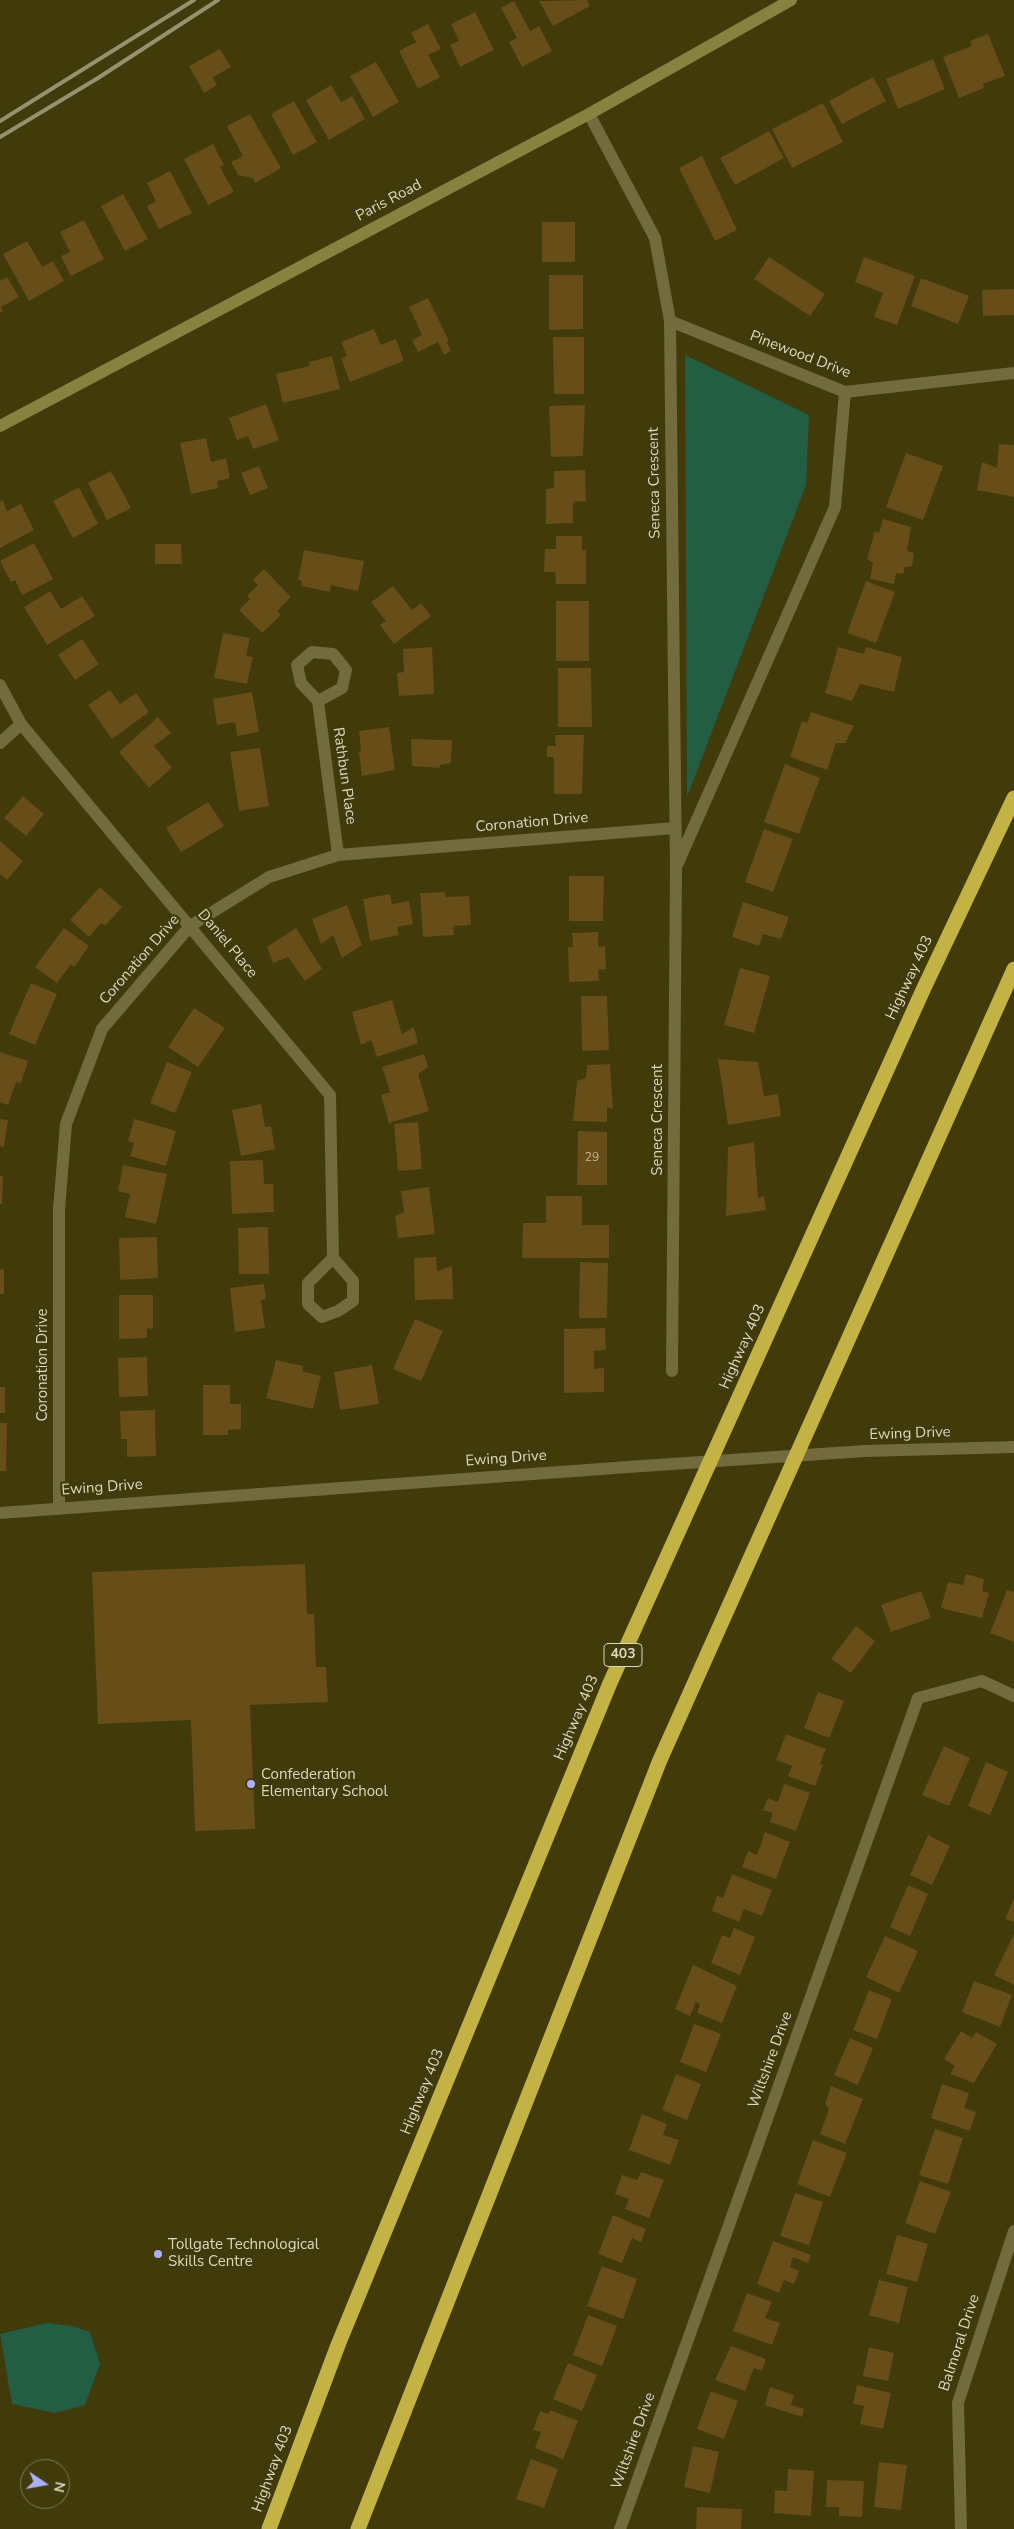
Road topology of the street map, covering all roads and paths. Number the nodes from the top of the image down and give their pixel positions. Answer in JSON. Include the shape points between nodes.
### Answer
{"nodes":[{"id":1,"x":791,"y":0,"type":"edge"},
{"id":2,"x":589,"y":114,"type":"junction"},
{"id":3,"x":670,"y":321,"type":"junction"},
{"id":4,"x":1014,"y":373,"type":"edge"},
{"id":5,"x":845,"y":392,"type":"junction"},
{"id":6,"x":0,"y":426,"type":"edge"},
{"id":7,"x":0,"y":685,"type":"edge"},
{"id":8,"x":318,"y":701,"type":"dead end"},
{"id":9,"x":21,"y":724,"type":"junction"},
{"id":10,"x":0,"y":743,"type":"edge"},
{"id":11,"x":1014,"y":798,"type":"edge"},
{"id":12,"x":675,"y":828,"type":"junction"},
{"id":13,"x":338,"y":855,"type":"junction"},
{"id":14,"x":676,"y":869,"type":"junction"},
{"id":15,"x":190,"y":926,"type":"junction"},
{"id":16,"x":1014,"y":969,"type":"edge"},
{"id":17,"x":333,"y":1258,"type":"junction"},
{"id":18,"x":672,"y":1370,"type":"dead end"},
{"id":19,"x":1014,"y":1447,"type":"edge"},
{"id":20,"x":60,"y":1508,"type":"junction"},
{"id":21,"x":0,"y":1513,"type":"edge"},
{"id":22,"x":1014,"y":1696,"type":"edge"},
{"id":23,"x":1013,"y":2235,"type":"edge"},
{"id":24,"x":269,"y":2529,"type":"edge"},
{"id":25,"x":358,"y":2529,"type":"edge"},
{"id":26,"x":620,"y":2529,"type":"edge"},
{"id":27,"x":961,"y":2529,"type":"edge"}],
"edges":[{"from":1,"to":2,"type":"main road","name":"Paris Road"},
{"from":2,"to":3,"type":"street","name":"Seneca Crescent","via":[[655,238]]},
{"from":2,"to":6,"type":"main road","name":"Paris Road"},
{"from":3,"to":5,"type":"street","name":"Pinewood Drive"},
{"from":3,"to":12,"type":"street","name":"Seneca Crescent"},
{"from":4,"to":5,"type":"street","name":"Pinewood Drive"},
{"from":5,"to":14,"type":"street","name":"Seneca Crescent","via":[[835,507]]},
{"from":7,"to":9,"type":"street","name":"Daniel Place"},
{"from":8,"to":13,"type":"street","name":"Rathbun Place"},
{"from":9,"to":10,"type":"street"},
{"from":9,"to":15,"type":"street","name":"Daniel Place"},
{"from":11,"to":24,"type":"highway","name":"Highway 403","number":"403","via":[[923,990],[610,1683],[338,2345]]},
{"from":12,"to":13,"type":"street","name":"Coronation Drive"},
{"from":12,"to":14,"type":"street","name":"Seneca Crescent"},
{"from":13,"to":15,"type":"street","name":"Coronation Drive","via":[[269,877]]},
{"from":14,"to":18,"type":"street","name":"Seneca Crescent"},
{"from":15,"to":17,"type":"street","name":"Daniel Place","via":[[330,1094]]},
{"from":15,"to":20,"type":"street","name":"Coronation Drive","via":[[102,1029],[66,1124],[59,1209]]},
{"from":16,"to":25,"type":"highway","via":[[660,1760]]},
{"from":17,"to":17,"type":"street","via":[[308,1283],[308,1304],[322,1317],[353,1301],[353,1281]]},
{"from":19,"to":20,"type":"street","name":"Ewing Drive","via":[[865,1451]]},
{"from":20,"to":21,"type":"street","name":"Ewing Drive"},
{"from":22,"to":26,"type":"street","name":"Wiltshire Drive","via":[[982,1681],[918,1698]]},
{"from":23,"to":27,"type":"street","name":"Balmoral Drive","via":[[958,2403]]}]}
